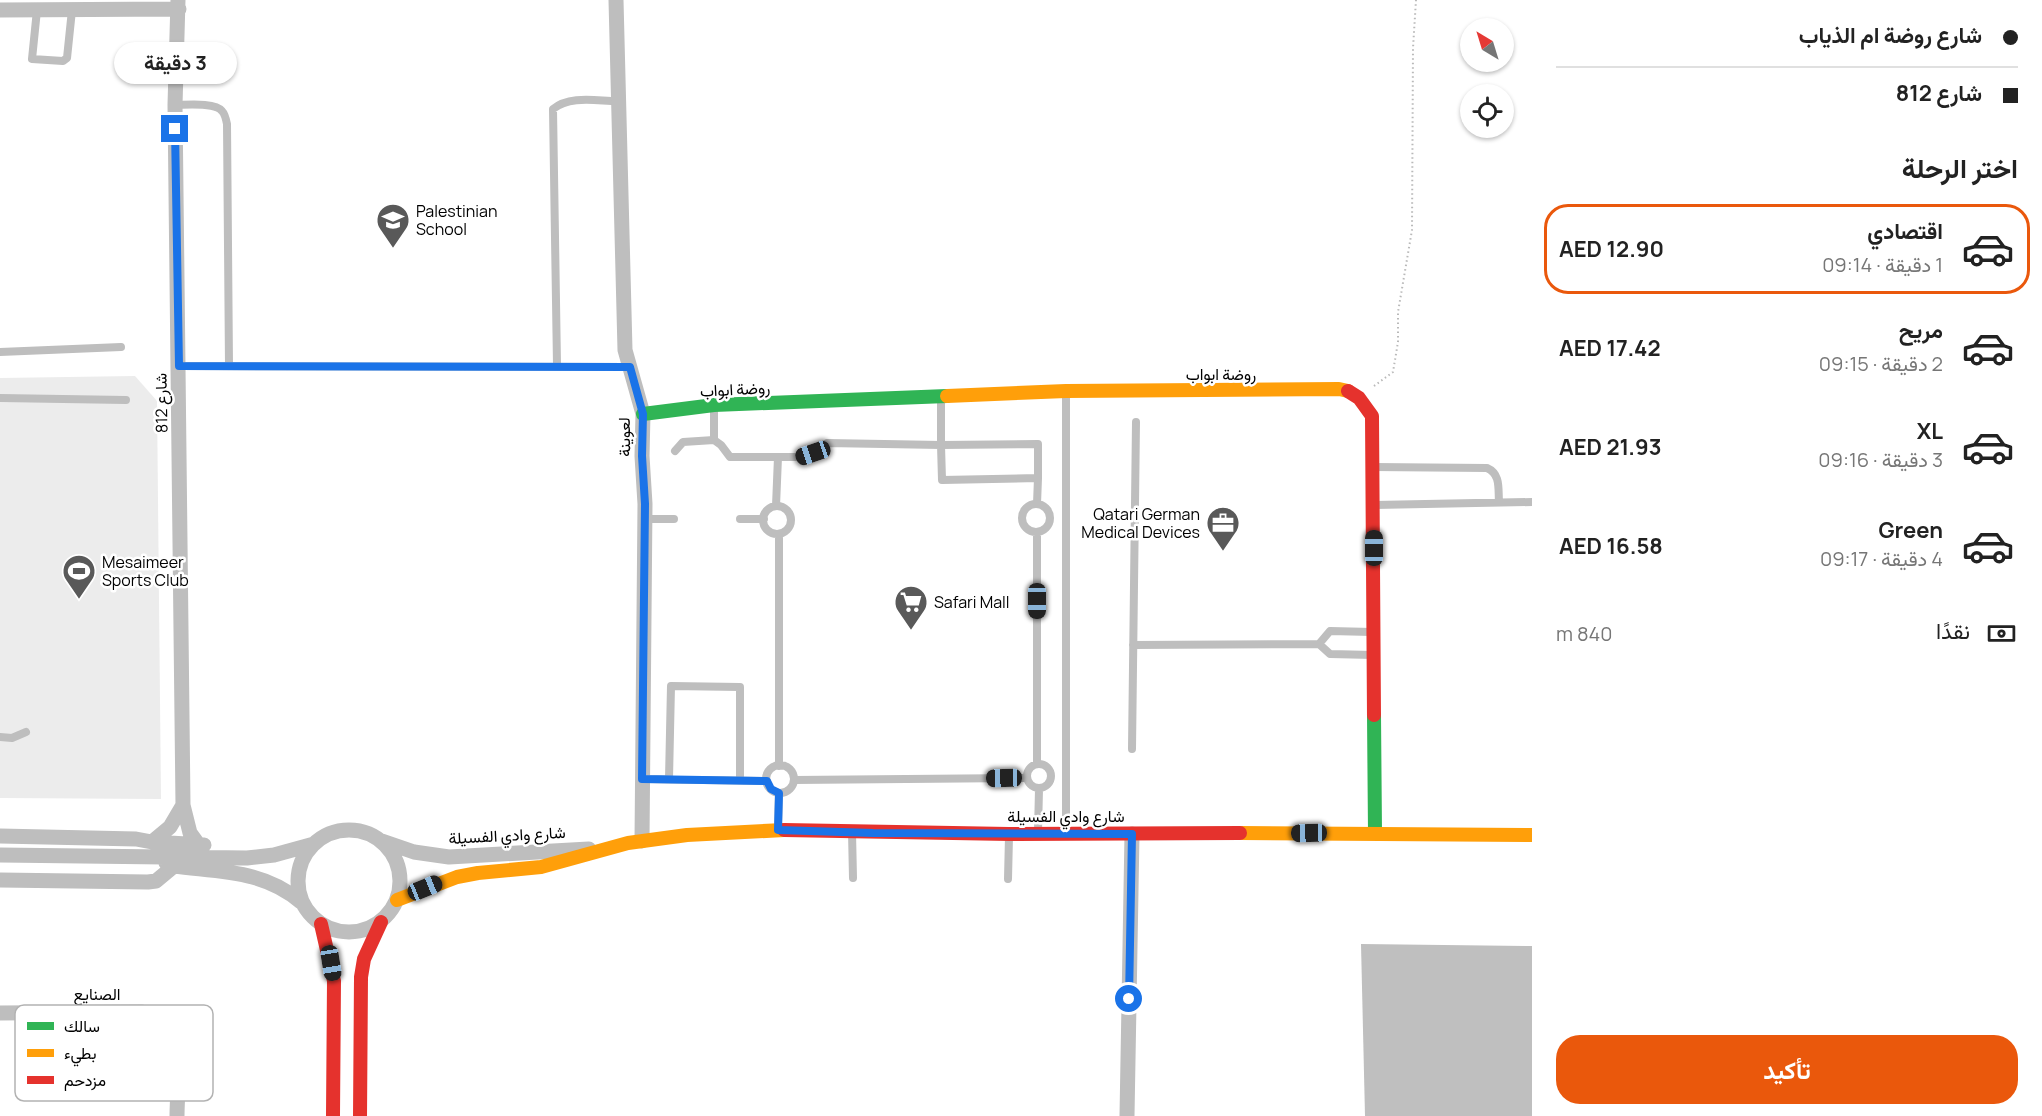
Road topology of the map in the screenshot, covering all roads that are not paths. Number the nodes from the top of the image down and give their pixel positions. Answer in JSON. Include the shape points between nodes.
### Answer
{"nodes":[{"id":1,"x":616,"y":0,"type":"edge"},
{"id":2,"x":179,"y":4,"type":"edge"},
{"id":3,"x":0,"y":10,"type":"edge"},
{"id":4,"x":37,"y":10,"type":"junction"},
{"id":5,"x":72,"y":10,"type":"junction"},
{"id":6,"x":617,"y":101,"type":"junction"},
{"id":7,"x":175,"y":105,"type":"junction"},
{"id":8,"x":121,"y":347,"type":"dead end"},
{"id":9,"x":0,"y":352,"type":"edge"},
{"id":10,"x":557,"y":365,"type":"junction"},
{"id":11,"x":179,"y":366,"type":"junction"},
{"id":12,"x":229,"y":366,"type":"junction"},
{"id":13,"x":630,"y":367,"type":"junction"},
{"id":14,"x":1066,"y":392,"type":"junction"},
{"id":15,"x":941,"y":397,"type":"junction"},
{"id":16,"x":0,"y":398,"type":"edge"},
{"id":17,"x":126,"y":400,"type":"dead end"},
{"id":18,"x":714,"y":405,"type":"junction"},
{"id":19,"x":643,"y":414,"type":"junction"},
{"id":20,"x":1136,"y":422,"type":"dead end"},
{"id":21,"x":714,"y":440,"type":"junction"},
{"id":22,"x":941,"y":445,"type":"junction"},
{"id":23,"x":675,"y":451,"type":"dead end"},
{"id":24,"x":778,"y":457,"type":"junction"},
{"id":25,"x":1372,"y":467,"type":"junction"},
{"id":26,"x":1038,"y":478,"type":"junction"},
{"id":27,"x":1499,"y":502,"type":"junction"},
{"id":28,"x":1532,"y":502,"type":"edge"},
{"id":29,"x":1037,"y":504,"type":"junction"},
{"id":30,"x":1374,"y":505,"type":"junction"},
{"id":31,"x":776,"y":506,"type":"junction"},
{"id":32,"x":1050,"y":517,"type":"junction"},
{"id":33,"x":1067,"y":517,"type":"junction"},
{"id":34,"x":644,"y":519,"type":"junction"},
{"id":35,"x":674,"y":519,"type":"dead end"},
{"id":36,"x":740,"y":519,"type":"dead end"},
{"id":37,"x":764,"y":519,"type":"junction"},
{"id":38,"x":1037,"y":532,"type":"junction"},
{"id":39,"x":779,"y":534,"type":"junction"},
{"id":40,"x":1374,"y":632,"type":"junction"},
{"id":41,"x":1319,"y":644,"type":"junction"},
{"id":42,"x":1133,"y":645,"type":"junction"},
{"id":43,"x":1374,"y":655,"type":"junction"},
{"id":44,"x":26,"y":732,"type":"dead end"},
{"id":45,"x":0,"y":737,"type":"edge"},
{"id":46,"x":1132,"y":749,"type":"dead end"},
{"id":47,"x":1037,"y":764,"type":"junction"},
{"id":48,"x":779,"y":765,"type":"junction"},
{"id":49,"x":1052,"y":776,"type":"junction"},
{"id":50,"x":1067,"y":777,"type":"junction"},
{"id":51,"x":1027,"y":778,"type":"junction"},
{"id":52,"x":642,"y":779,"type":"junction"},
{"id":53,"x":669,"y":779,"type":"junction"},
{"id":54,"x":740,"y":780,"type":"junction"},
{"id":55,"x":794,"y":780,"type":"junction"},
{"id":56,"x":767,"y":781,"type":"junction"},
{"id":57,"x":1039,"y":789,"type":"junction"},
{"id":58,"x":779,"y":793,"type":"junction"},
{"id":59,"x":183,"y":805,"type":"junction"},
{"id":60,"x":778,"y":830,"type":"junction"},
{"id":61,"x":852,"y":832,"type":"junction"},
{"id":62,"x":1375,"y":832,"type":"junction"},
{"id":63,"x":1038,"y":833,"type":"junction"},
{"id":64,"x":1066,"y":833,"type":"junction"},
{"id":65,"x":1009,"y":834,"type":"junction"},
{"id":66,"x":1132,"y":834,"type":"junction"},
{"id":67,"x":0,"y":836,"type":"edge"},
{"id":68,"x":1532,"y":836,"type":"edge"},
{"id":69,"x":380,"y":840,"type":"junction"},
{"id":70,"x":642,"y":841,"type":"junction"},
{"id":71,"x":198,"y":844,"type":"junction"},
{"id":72,"x":314,"y":844,"type":"junction"},
{"id":73,"x":601,"y":849,"type":"junction"},
{"id":74,"x":150,"y":850,"type":"junction"},
{"id":75,"x":0,"y":855,"type":"edge"},
{"id":76,"x":231,"y":857,"type":"junction"},
{"id":77,"x":174,"y":866,"type":"junction"},
{"id":78,"x":853,"y":878,"type":"dead end"},
{"id":79,"x":1008,"y":879,"type":"dead end"},
{"id":80,"x":0,"y":880,"type":"edge"},
{"id":81,"x":397,"y":900,"type":"junction"},
{"id":82,"x":301,"y":902,"type":"junction"},
{"id":83,"x":381,"y":921,"type":"junction"},
{"id":84,"x":321,"y":924,"type":"junction"},
{"id":85,"x":0,"y":1013,"type":"edge"},
{"id":86,"x":15,"y":1013,"type":"edge"},
{"id":87,"x":333,"y":1116,"type":"edge"},
{"id":88,"x":360,"y":1116,"type":"edge"},
{"id":89,"x":1127,"y":1116,"type":"edge"}],
"edges":[{"from":1,"to":6,"type":"street","name":"لعوينة"},
{"from":2,"to":5,"type":"street"},
{"from":2,"to":7,"type":"street","name":"شارع 812"},
{"from":3,"to":4,"type":"street"},
{"from":4,"to":5,"type":"street"},
{"from":4,"to":5,"type":"lane","via":[[32,59],[63,61],[67,58]]},
{"from":6,"to":10,"type":"lane","via":[[575,100],[553,109]]},
{"from":6,"to":13,"type":"street","name":"لعوينة","via":[[622,294],[625,350]]},
{"from":7,"to":11,"type":"street","name":"شارع 812"},
{"from":7,"to":12,"type":"lane","via":[[219,108],[227,124]]},
{"from":8,"to":9,"type":"lane"},
{"from":10,"to":12,"type":"lane"},
{"from":10,"to":13,"type":"lane"},
{"from":11,"to":12,"type":"lane"},
{"from":11,"to":59,"type":"street","name":"شارع 812"},
{"from":13,"to":19,"type":"street","name":"لعوينة"},
{"from":14,"to":15,"type":"street","name":"روضة ابواب"},
{"from":14,"to":25,"type":"street","name":"روضة ابواب","via":[[1352,392],[1372,416]]},
{"from":14,"to":33,"type":"lane"},
{"from":15,"to":18,"type":"street","name":"روضة ابواب"},
{"from":15,"to":22,"type":"lane"},
{"from":16,"to":17,"type":"lane"},
{"from":18,"to":19,"type":"street","name":"روضة ابواب"},
{"from":18,"to":21,"type":"lane"},
{"from":19,"to":34,"type":"street","name":"لعوينة"},
{"from":20,"to":42,"type":"lane"},
{"from":21,"to":23,"type":"lane","via":[[683,442]]},
{"from":21,"to":24,"type":"lane","via":[[730,457]]},
{"from":22,"to":24,"type":"lane","via":[[827,443],[813,453]]},
{"from":22,"to":26,"type":"lane","via":[[1038,444]]},
{"from":22,"to":26,"type":"lane","via":[[942,480]]},
{"from":24,"to":31,"type":"lane"},
{"from":25,"to":27,"type":"lane","via":[[1487,468],[1497,477]]},
{"from":25,"to":30,"type":"street"},
{"from":26,"to":29,"type":"lane"},
{"from":27,"to":28,"type":"lane"},
{"from":27,"to":30,"type":"lane"},
{"from":29,"to":32,"type":"lane","via":[[1046,507]]},
{"from":29,"to":38,"type":"lane","via":[[1028,507],[1022,517],[1026,528]]},
{"from":30,"to":40,"type":"street"},
{"from":31,"to":37,"type":"lane","via":[[766,512]]},
{"from":31,"to":39,"type":"lane","via":[[786,509],[791,518],[789,528]]},
{"from":32,"to":33,"type":"lane"},
{"from":32,"to":38,"type":"lane","via":[[1048,525]]},
{"from":33,"to":50,"type":"lane"},
{"from":34,"to":35,"type":"lane"},
{"from":34,"to":52,"type":"street","name":"لعوينة"},
{"from":36,"to":37,"type":"lane"},
{"from":37,"to":39,"type":"lane","via":[[769,531]]},
{"from":38,"to":47,"type":"lane"},
{"from":39,"to":48,"type":"lane"},
{"from":40,"to":41,"type":"lane","via":[[1330,631]]},
{"from":40,"to":43,"type":"street"},
{"from":41,"to":42,"type":"lane"},
{"from":41,"to":43,"type":"lane","via":[[1330,654]]},
{"from":42,"to":46,"type":"lane"},
{"from":43,"to":62,"type":"street"},
{"from":44,"to":45,"type":"lane","via":[[12,738]]},
{"from":47,"to":49,"type":"lane","via":[[1048,767]]},
{"from":47,"to":51,"type":"lane","via":[[1030,768]]},
{"from":48,"to":55,"type":"lane","via":[[790,770]]},
{"from":48,"to":56,"type":"lane","via":[[768,772]]},
{"from":49,"to":50,"type":"lane"},
{"from":49,"to":57,"type":"lane","via":[[1047,786]]},
{"from":50,"to":64,"type":"lane"},
{"from":51,"to":55,"type":"lane"},
{"from":51,"to":57,"type":"lane"},
{"from":52,"to":53,"type":"lane"},
{"from":52,"to":70,"type":"street","name":"لعوينة"},
{"from":53,"to":54,"type":"lane"},
{"from":53,"to":54,"type":"lane","via":[[671,686],[740,687]]},
{"from":54,"to":56,"type":"lane"},
{"from":55,"to":58,"type":"lane","via":[[789,790]]},
{"from":56,"to":58,"type":"lane"},
{"from":57,"to":63,"type":"lane"},
{"from":58,"to":60,"type":"lane"},
{"from":59,"to":71,"type":"street","name":"شارع 812","via":[[190,833]]},
{"from":59,"to":74,"type":"street"},
{"from":60,"to":61,"type":"street","name":"شارع وادي الفسيلة"},
{"from":60,"to":70,"type":"street","name":"شارع وادي الفسيلة"},
{"from":61,"to":65,"type":"street","name":"شارع وادي الفسيلة"},
{"from":61,"to":78,"type":"lane"},
{"from":62,"to":66,"type":"street","name":"شارع وادي الفسيلة"},
{"from":62,"to":68,"type":"street","name":"شارع وادي الفسيلة"},
{"from":63,"to":64,"type":"street","name":"شارع وادي الفسيلة"},
{"from":63,"to":65,"type":"street","name":"شارع وادي الفسيلة"},
{"from":64,"to":66,"type":"street","name":"شارع وادي الفسيلة"},
{"from":65,"to":79,"type":"lane"},
{"from":66,"to":89,"type":"street"},
{"from":67,"to":74,"type":"street","via":[[136,839]]},
{"from":69,"to":72,"type":"street","via":[[354,830],[340,831]]},
{"from":69,"to":73,"type":"street","name":"شارع وادي الفسيلة","via":[[414,852],[449,857]]},
{"from":69,"to":81,"type":"street","via":[[399,867]]},
{"from":70,"to":73,"type":"street","name":"شارع وادي الفسيلة"},
{"from":71,"to":74,"type":"street"},
{"from":71,"to":76,"type":"street","via":[[213,846]]},
{"from":72,"to":76,"type":"street","via":[[274,855]]},
{"from":72,"to":82,"type":"street","via":[[299,871]]},
{"from":73,"to":81,"type":"street","name":"شارع وادي الفسيلة","via":[[542,866],[460,876]]},
{"from":74,"to":75,"type":"street"},
{"from":74,"to":76,"type":"street"},
{"from":74,"to":77,"type":"street"},
{"from":77,"to":80,"type":"street","via":[[156,881]]},
{"from":77,"to":82,"type":"street","via":[[259,877],[282,887]]},
{"from":81,"to":83,"type":"street"},
{"from":82,"to":84,"type":"street"},
{"from":83,"to":84,"type":"street","via":[[351,933]]},
{"from":83,"to":88,"type":"street","via":[[364,959],[361,977]]},
{"from":84,"to":87,"type":"street","via":[[334,981]]},
{"from":85,"to":86,"type":"street","name":"الصنايع"}]}
